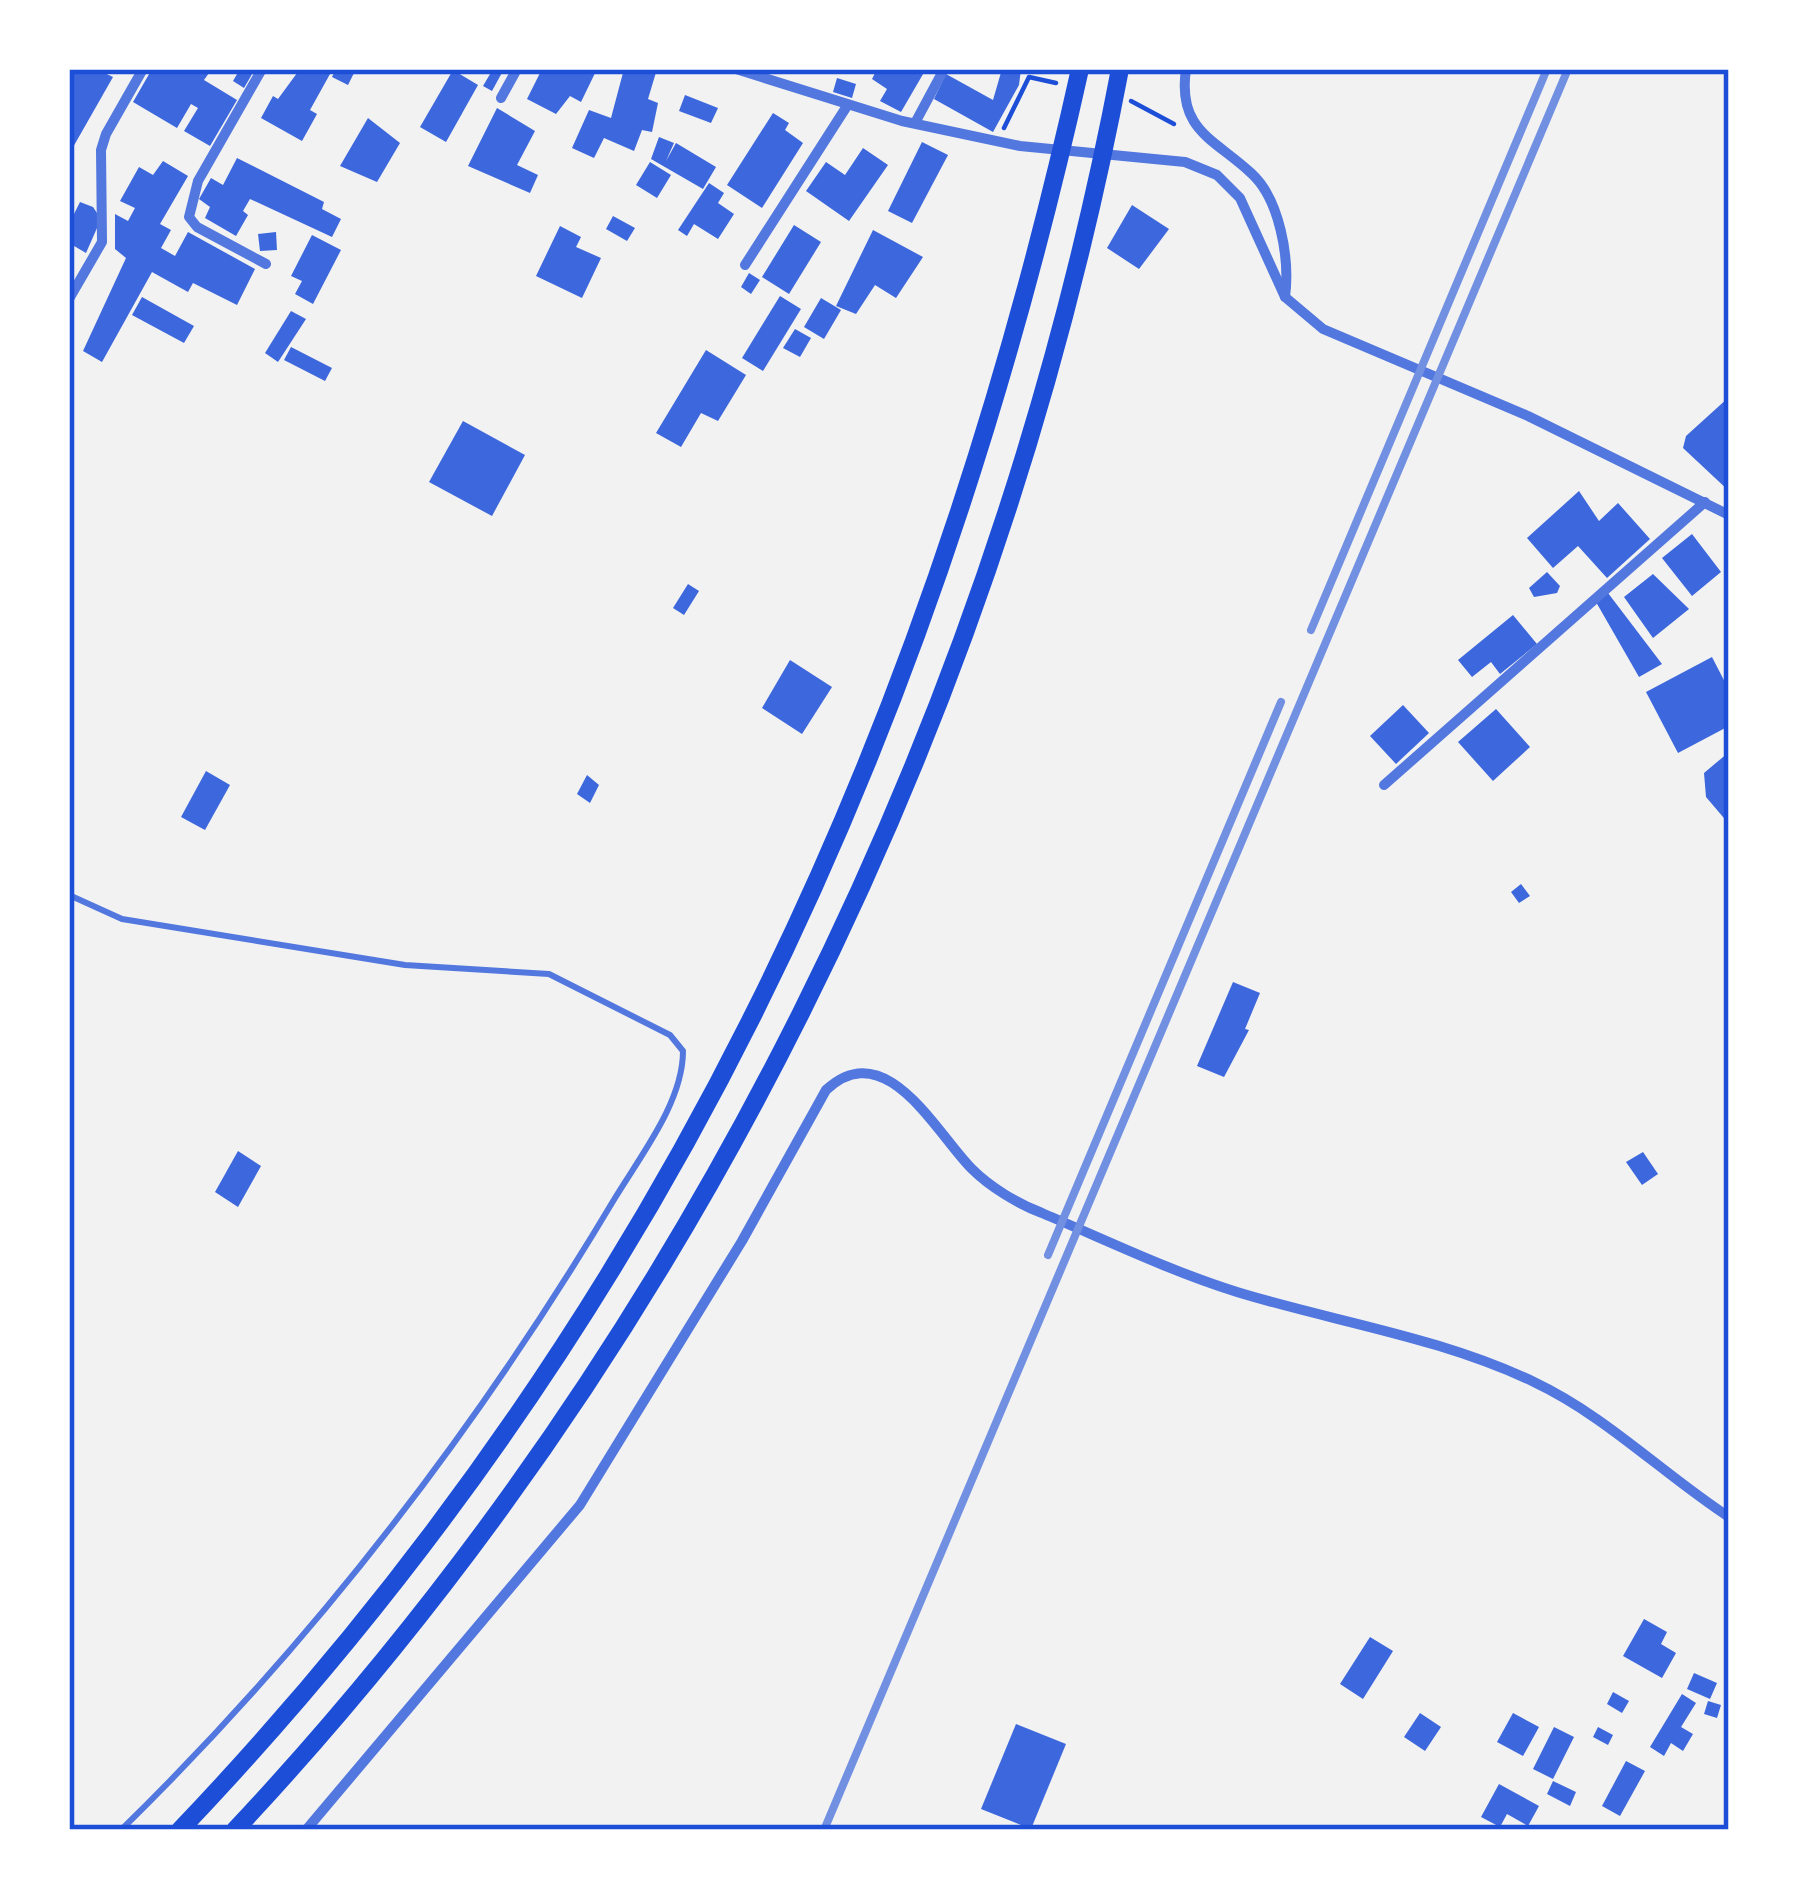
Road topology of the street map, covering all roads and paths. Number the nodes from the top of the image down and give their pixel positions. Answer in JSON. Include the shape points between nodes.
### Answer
{"nodes":[{"id":1,"x":143,"y":69,"type":"edge"},
{"id":2,"x":262,"y":69,"type":"edge"},
{"id":3,"x":518,"y":69,"type":"edge"},
{"id":4,"x":736,"y":69,"type":"edge"},
{"id":5,"x":944,"y":69,"type":"edge"},
{"id":6,"x":1080,"y":69,"type":"edge"},
{"id":7,"x":1120,"y":69,"type":"edge"},
{"id":8,"x":1186,"y":69,"type":"edge"},
{"id":9,"x":1029,"y":76,"type":"dead end"},
{"id":10,"x":502,"y":98,"type":"dead end"},
{"id":11,"x":1140,"y":103,"type":"dead end"},
{"id":12,"x":847,"y":106,"type":"junction"},
{"id":13,"x":915,"y":123,"type":"junction"},
{"id":14,"x":1200,"y":137,"type":"junction"},
{"id":15,"x":998,"y":142,"type":"junction"},
{"id":16,"x":266,"y":264,"type":"dead end"},
{"id":17,"x":745,"y":265,"type":"dead end"},
{"id":18,"x":75,"y":278,"type":"edge"},
{"id":19,"x":1285,"y":297,"type":"junction"},
{"id":20,"x":69,"y":299,"type":"edge"},
{"id":21,"x":1705,"y":502,"type":"junction"},
{"id":22,"x":1729,"y":514,"type":"edge"},
{"id":23,"x":1384,"y":785,"type":"dead end"},
{"id":24,"x":69,"y":895,"type":"edge"},
{"id":25,"x":1729,"y":1517,"type":"edge"},
{"id":26,"x":121,"y":1830,"type":"edge"},
{"id":27,"x":180,"y":1830,"type":"edge"},
{"id":28,"x":235,"y":1830,"type":"edge"},
{"id":29,"x":306,"y":1830,"type":"edge"}],
"edges":[{"from":1,"to":18,"type":"street","via":[[101,150],[102,242]]},
{"from":2,"to":16,"type":"street","via":[[198,181],[189,217]]},
{"from":3,"to":10,"type":"street"},
{"from":4,"to":12,"type":"street"},
{"from":5,"to":13,"type":"street"},
{"from":6,"to":27,"type":"highway","via":[[1028,286],[935,589],[854,799],[753,1021],[653,1205],[545,1376],[352,1636]]},
{"from":7,"to":28,"type":"highway","via":[[1067,296],[975,597],[890,818],[789,1038],[687,1227],[582,1395],[383,1661]]},
{"from":8,"to":14,"type":"street"},
{"from":9,"to":15,"type":"path"},
{"from":11,"to":14,"type":"path"},
{"from":12,"to":13,"type":"street"},
{"from":12,"to":17,"type":"street"},
{"from":13,"to":15,"type":"street"},
{"from":14,"to":19,"type":"street","via":[[1255,175],[1280,227]]},
{"from":15,"to":19,"type":"street","via":[[1185,162],[1216,176],[1240,197]]},
{"from":18,"to":20,"type":"street"},
{"from":19,"to":21,"type":"street","via":[[1323,329]]},
{"from":21,"to":22,"type":"street"},
{"from":21,"to":23,"type":"street"},
{"from":24,"to":26,"type":"lane","via":[[122,919],[383,962],[549,974],[670,1035],[683,1051],[678,1084],[582,1253],[352,1581]]},
{"from":25,"to":29,"type":"street","via":[[1532,1381],[1236,1292],[1033,1210],[975,1172],[898,1086],[876,1075],[839,1078],[580,1505]]}]}
